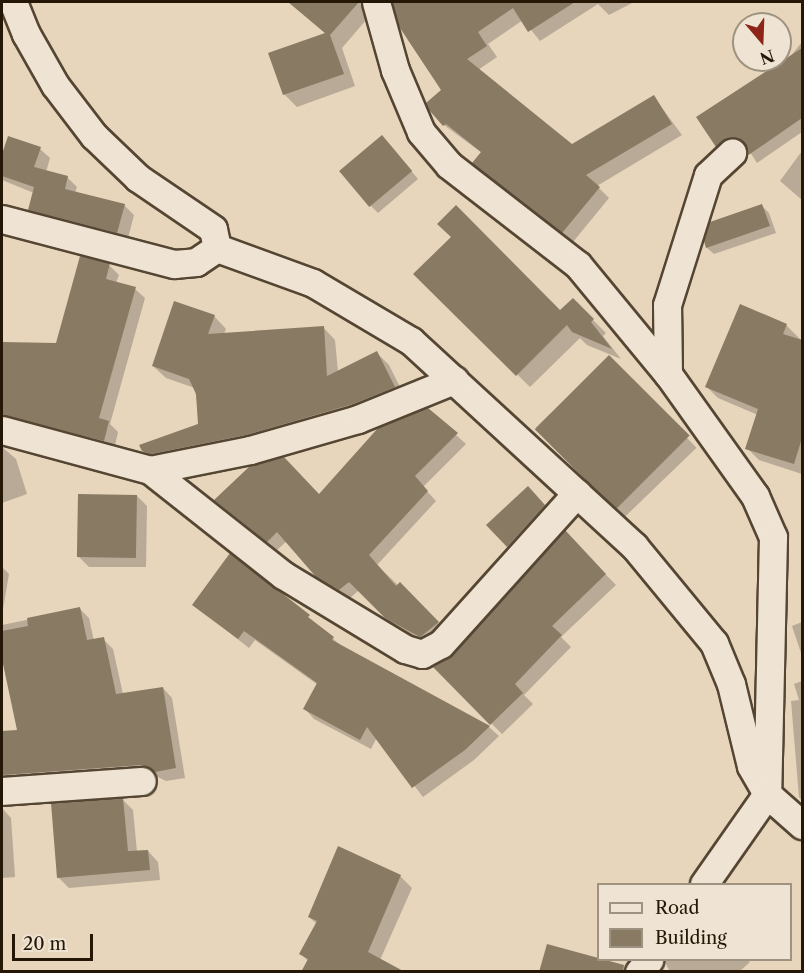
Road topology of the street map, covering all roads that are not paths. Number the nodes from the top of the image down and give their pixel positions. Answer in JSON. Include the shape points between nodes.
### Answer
{"nodes":[{"id":1,"x":13,"y":2,"type":"edge"},
{"id":2,"x":376,"y":2,"type":"edge"},
{"id":3,"x":2,"y":28,"type":"edge"},
{"id":4,"x":43,"y":64,"type":"junction"},
{"id":5,"x":732,"y":153,"type":"dead end"},
{"id":6,"x":2,"y":219,"type":"edge"},
{"id":7,"x":217,"y":248,"type":"junction"},
{"id":8,"x":668,"y":374,"type":"junction"},
{"id":9,"x":454,"y":380,"type":"junction"},
{"id":10,"x":2,"y":430,"type":"edge"},
{"id":11,"x":150,"y":470,"type":"junction"},
{"id":12,"x":577,"y":493,"type":"junction"},
{"id":13,"x":142,"y":781,"type":"dead end"},
{"id":14,"x":2,"y":791,"type":"edge"},
{"id":15,"x":767,"y":794,"type":"junction"},
{"id":16,"x":802,"y":825,"type":"edge"},
{"id":17,"x":705,"y":883,"type":"edge"}],
"edges":[{"from":1,"to":4,"type":"street"},
{"from":2,"to":8,"type":"street","via":[[395,70],[421,132],[449,165],[578,265]]},
{"from":3,"to":4,"type":"street"},
{"from":4,"to":7,"type":"street","via":[[94,136],[138,178],[213,230]]},
{"from":5,"to":8,"type":"street","via":[[708,175],[667,305]]},
{"from":6,"to":7,"type":"street","via":[[174,264],[196,262]]},
{"from":7,"to":9,"type":"street","via":[[313,283],[411,341]]},
{"from":8,"to":15,"type":"street","via":[[755,496],[773,537],[775,600]]},
{"from":9,"to":11,"type":"street","via":[[358,418],[261,447]]},
{"from":9,"to":12,"type":"street"},
{"from":10,"to":11,"type":"street"},
{"from":11,"to":12,"type":"street","via":[[283,575],[405,649],[422,654],[441,644]]},
{"from":12,"to":15,"type":"street","via":[[634,546],[714,643],[731,684],[751,766]]},
{"from":13,"to":14,"type":"street"},
{"from":15,"to":16,"type":"street"},
{"from":15,"to":17,"type":"street"}]}
